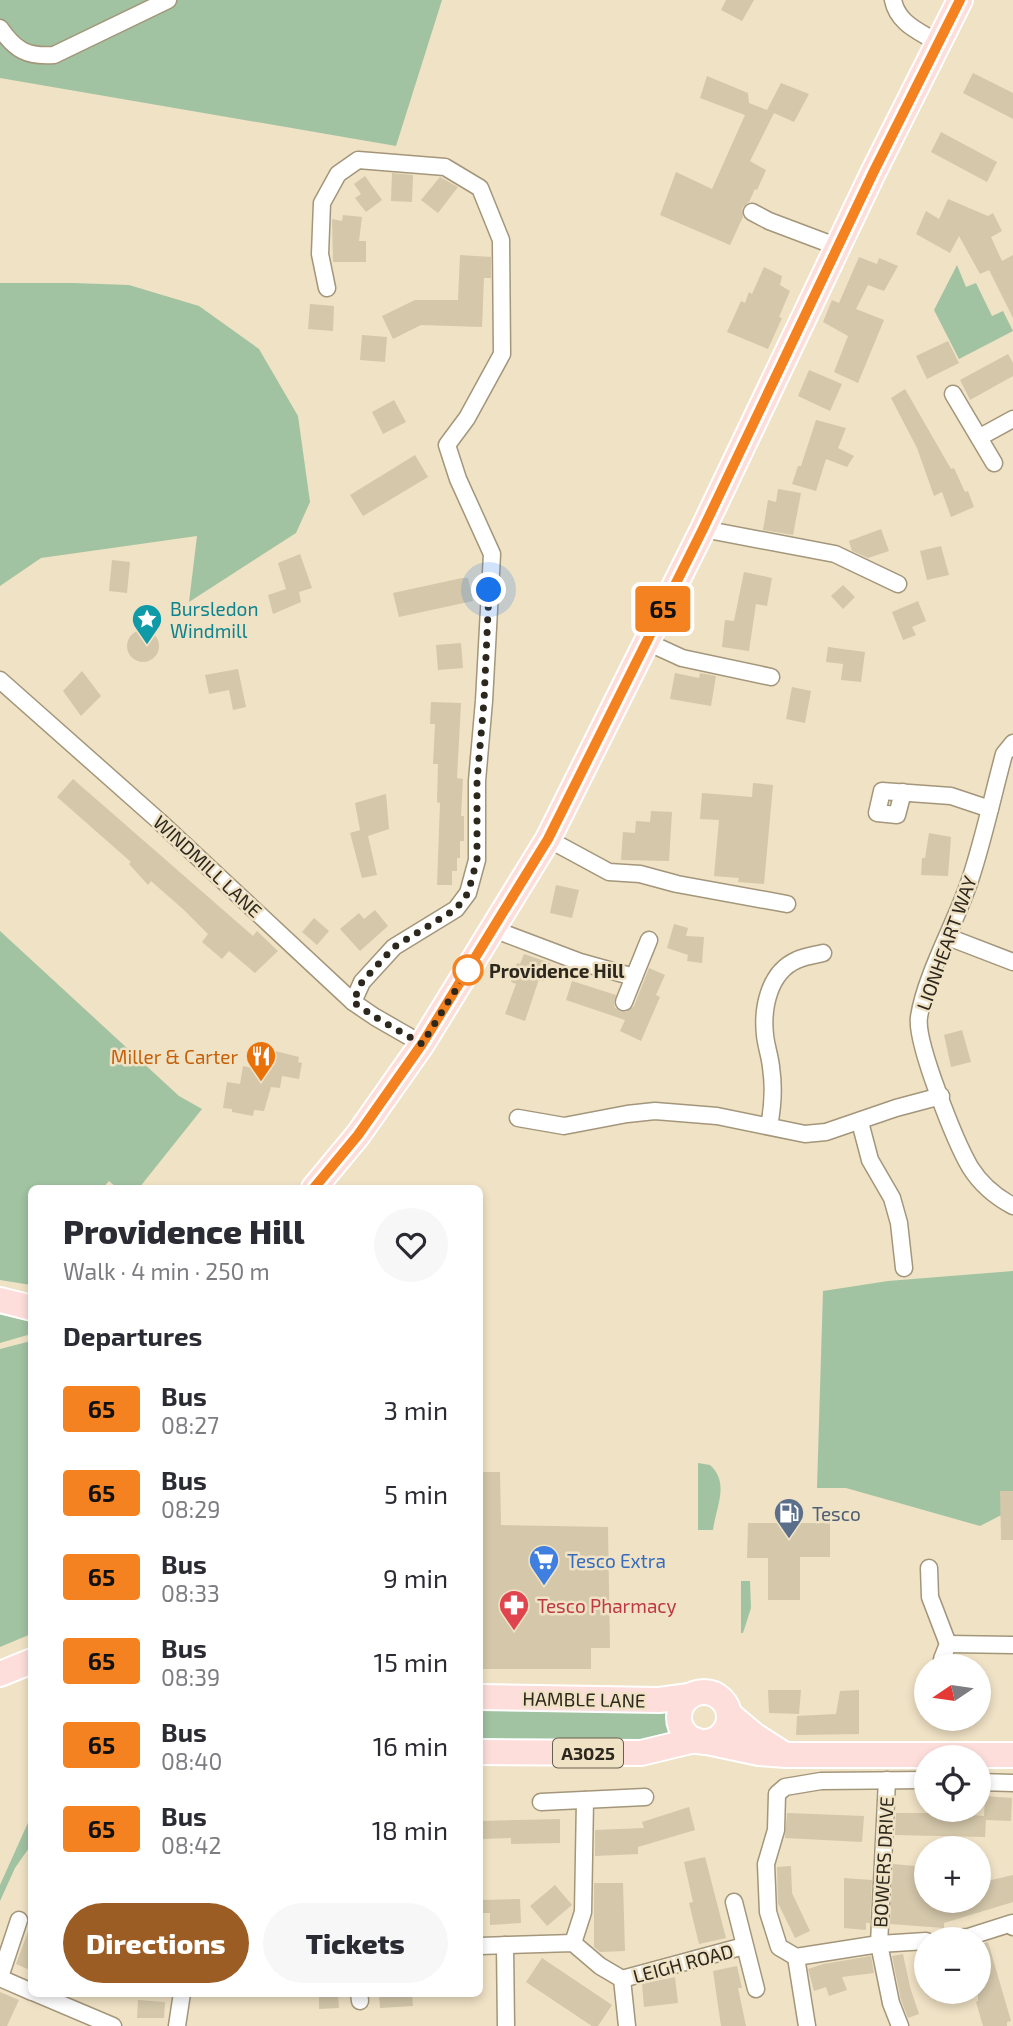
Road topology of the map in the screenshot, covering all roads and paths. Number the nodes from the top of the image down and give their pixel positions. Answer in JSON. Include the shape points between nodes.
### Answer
{"nodes":[{"id":1,"x":168,"y":0,"type":"edge"},
{"id":2,"x":893,"y":0,"type":"edge"},
{"id":3,"x":960,"y":0,"type":"edge"},
{"id":4,"x":0,"y":28,"type":"edge"},
{"id":5,"x":939,"y":43,"type":"junction"},
{"id":6,"x":752,"y":212,"type":"dead end"},
{"id":7,"x":838,"y":247,"type":"junction"},
{"id":8,"x":327,"y":288,"type":"dead end"},
{"id":9,"x":953,"y":394,"type":"dead end"},
{"id":10,"x":1013,"y":419,"type":"edge"},
{"id":11,"x":980,"y":438,"type":"junction"},
{"id":12,"x":993,"y":463,"type":"dead end"},
{"id":13,"x":703,"y":529,"type":"junction"},
{"id":14,"x":898,"y":584,"type":"dead end"},
{"id":15,"x":647,"y":642,"type":"junction"},
{"id":16,"x":771,"y":677,"type":"dead end"},
{"id":17,"x":0,"y":680,"type":"edge"},
{"id":18,"x":1013,"y":743,"type":"edge"},
{"id":19,"x":903,"y":792,"type":"dead end"},
{"id":20,"x":990,"y":809,"type":"junction"},
{"id":21,"x":548,"y":839,"type":"junction"},
{"id":22,"x":787,"y":904,"type":"dead end"},
{"id":23,"x":493,"y":929,"type":"junction"},
{"id":24,"x":948,"y":937,"type":"junction"},
{"id":25,"x":649,"y":940,"type":"dead end"},
{"id":26,"x":823,"y":953,"type":"dead end"},
{"id":27,"x":1013,"y":962,"type":"edge"},
{"id":28,"x":634,"y":976,"type":"junction"},
{"id":29,"x":353,"y":1002,"type":"junction"},
{"id":30,"x":624,"y":1002,"type":"dead end"},
{"id":31,"x":422,"y":1044,"type":"junction"},
{"id":32,"x":941,"y":1096,"type":"junction"},
{"id":33,"x":518,"y":1118,"type":"dead end"},
{"id":34,"x":860,"y":1122,"type":"junction"},
{"id":35,"x":769,"y":1126,"type":"junction"},
{"id":36,"x":318,"y":1185,"type":"edge"},
{"id":37,"x":1013,"y":1206,"type":"edge"},
{"id":38,"x":904,"y":1268,"type":"dead end"},
{"id":39,"x":0,"y":1300,"type":"edge"},
{"id":40,"x":28,"y":1307,"type":"edge"},
{"id":41,"x":929,"y":1568,"type":"dead end"},
{"id":42,"x":1013,"y":1645,"type":"edge"},
{"id":43,"x":689,"y":1696,"type":"junction"},
{"id":44,"x":483,"y":1697,"type":"edge"},
{"id":45,"x":729,"y":1714,"type":"junction"},
{"id":46,"x":701,"y":1741,"type":"junction"},
{"id":47,"x":483,"y":1752,"type":"edge"},
{"id":48,"x":786,"y":1755,"type":"junction"},
{"id":49,"x":1013,"y":1755,"type":"edge"},
{"id":50,"x":887,"y":1780,"type":"junction"},
{"id":51,"x":914,"y":1780,"type":"edge"},
{"id":52,"x":991,"y":1782,"type":"edge"},
{"id":53,"x":1013,"y":1783,"type":"edge"},
{"id":54,"x":645,"y":1797,"type":"dead end"},
{"id":55,"x":585,"y":1800,"type":"junction"},
{"id":56,"x":541,"y":1802,"type":"dead end"},
{"id":57,"x":734,"y":1902,"type":"dead end"},
{"id":58,"x":19,"y":1920,"type":"dead end"},
{"id":59,"x":1013,"y":1927,"type":"edge"},
{"id":60,"x":991,"y":1930,"type":"edge"},
{"id":61,"x":914,"y":1942,"type":"edge"},
{"id":62,"x":573,"y":1943,"type":"junction"},
{"id":63,"x":879,"y":1944,"type":"junction"},
{"id":64,"x":483,"y":1945,"type":"edge"},
{"id":65,"x":505,"y":1945,"type":"junction"},
{"id":66,"x":744,"y":1946,"type":"junction"},
{"id":67,"x":796,"y":1957,"type":"junction"},
{"id":68,"x":0,"y":1978,"type":"edge"},
{"id":69,"x":622,"y":1979,"type":"junction"},
{"id":70,"x":757,"y":1989,"type":"dead end"},
{"id":71,"x":28,"y":1990,"type":"edge"},
{"id":72,"x":45,"y":1997,"type":"edge"},
{"id":73,"x":181,"y":1997,"type":"edge"},
{"id":74,"x":113,"y":2026,"type":"edge"},
{"id":75,"x":177,"y":2026,"type":"edge"},
{"id":76,"x":506,"y":2026,"type":"edge"},
{"id":77,"x":627,"y":2026,"type":"edge"},
{"id":78,"x":807,"y":2026,"type":"edge"},
{"id":79,"x":900,"y":2026,"type":"edge"}],
"edges":[{"from":1,"to":4,"type":"street","via":[[54,55],[25,52],[10,43]]},
{"from":2,"to":5,"type":"street","via":[[895,12],[904,22]]},
{"from":3,"to":5,"type":"main road"},
{"from":5,"to":7,"type":"main road"},
{"from":6,"to":7,"type":"street"},
{"from":7,"to":13,"type":"main road"},
{"from":8,"to":29,"type":"street","via":[[320,254],[322,203],[338,174],[358,160],[445,167],[481,188],[501,240],[502,354],[447,445],[492,554],[477,781],[477,860],[468,893],[456,909],[394,947],[362,982]]},
{"from":9,"to":11,"type":"street"},
{"from":10,"to":11,"type":"street"},
{"from":11,"to":12,"type":"street"},
{"from":13,"to":14,"type":"street","via":[[835,554]]},
{"from":13,"to":15,"type":"main road"},
{"from":15,"to":16,"type":"street","via":[[682,658]]},
{"from":15,"to":21,"type":"main road"},
{"from":17,"to":29,"type":"street","name":"WINDMILL LANE"},
{"from":18,"to":20,"type":"street","name":"LIONHEART WAY","via":[[1004,754]]},
{"from":19,"to":20,"type":"street","via":[[951,796]]},
{"from":20,"to":24,"type":"street","name":"LIONHEART WAY"},
{"from":21,"to":22,"type":"street","via":[[609,872],[640,874]]},
{"from":21,"to":23,"type":"main road"},
{"from":23,"to":28,"type":"street"},
{"from":23,"to":31,"type":"main road"},
{"from":24,"to":27,"type":"street"},
{"from":24,"to":32,"type":"street","name":"LIONHEART WAY","via":[[919,1019]]},
{"from":25,"to":28,"type":"street"},
{"from":26,"to":35,"type":"street","via":[[795,955],[767,996],[765,1037],[773,1089]]},
{"from":28,"to":30,"type":"street"},
{"from":29,"to":31,"type":"street","name":"WINDMILL LANE"},
{"from":31,"to":36,"type":"main road"},
{"from":32,"to":34,"type":"street"},
{"from":32,"to":37,"type":"street","name":"LIONHEART WAY","via":[[971,1167],[988,1188]]},
{"from":33,"to":35,"type":"street","via":[[564,1126],[655,1111]]},
{"from":34,"to":35,"type":"street","via":[[805,1134]]},
{"from":34,"to":38,"type":"street","via":[[870,1160],[892,1198]]},
{"from":39,"to":40,"type":"main road"},
{"from":41,"to":42,"type":"street","via":[[930,1597],[945,1651]]},
{"from":43,"to":44,"type":"main road","name":"HAMBLE LANE","via":[[659,1700]]},
{"from":43,"to":45,"type":"main road","via":[[715,1694]]},
{"from":43,"to":46,"type":"main road","via":[[679,1716],[683,1730]]},
{"from":45,"to":46,"type":"main road","via":[[721,1735]]},
{"from":45,"to":48,"type":"main road"},
{"from":46,"to":47,"type":"main road","number":"A3025","via":[[641,1753]]},
{"from":46,"to":48,"type":"main road","number":"A3025"},
{"from":48,"to":49,"type":"main road","number":"A3025"},
{"from":50,"to":51,"type":"street","name":"BOWERS DRIVE"},
{"from":50,"to":63,"type":"street","name":"BOWERS DRIVE"},
{"from":50,"to":67,"type":"street","name":"BOWERS DRIVE","via":[[821,1781],[785,1787],[777,1794],[776,1830],[766,1864],[768,1912],[779,1947]]},
{"from":52,"to":53,"type":"street"},
{"from":54,"to":55,"type":"street"},
{"from":55,"to":56,"type":"street"},
{"from":55,"to":62,"type":"street","via":[[583,1912]]},
{"from":57,"to":66,"type":"street","name":"LEIGH ROAD"},
{"from":58,"to":68,"type":"street"},
{"from":59,"to":60,"type":"street","via":[[1012,1923]]},
{"from":61,"to":63,"type":"street","name":"BOWERS DRIVE"},
{"from":62,"to":65,"type":"street"},
{"from":62,"to":69,"type":"street"},
{"from":63,"to":67,"type":"street","name":"BOWERS DRIVE"},
{"from":63,"to":79,"type":"street","name":"BOWERS DRIVE"},
{"from":64,"to":65,"type":"street"},
{"from":65,"to":76,"type":"street"},
{"from":66,"to":69,"type":"street","name":"LEIGH ROAD"},
{"from":66,"to":70,"type":"street","name":"LEIGH ROAD"},
{"from":67,"to":78,"type":"street"},
{"from":68,"to":71,"type":"street"},
{"from":69,"to":77,"type":"street"},
{"from":72,"to":74,"type":"street"},
{"from":73,"to":75,"type":"street"}]}
